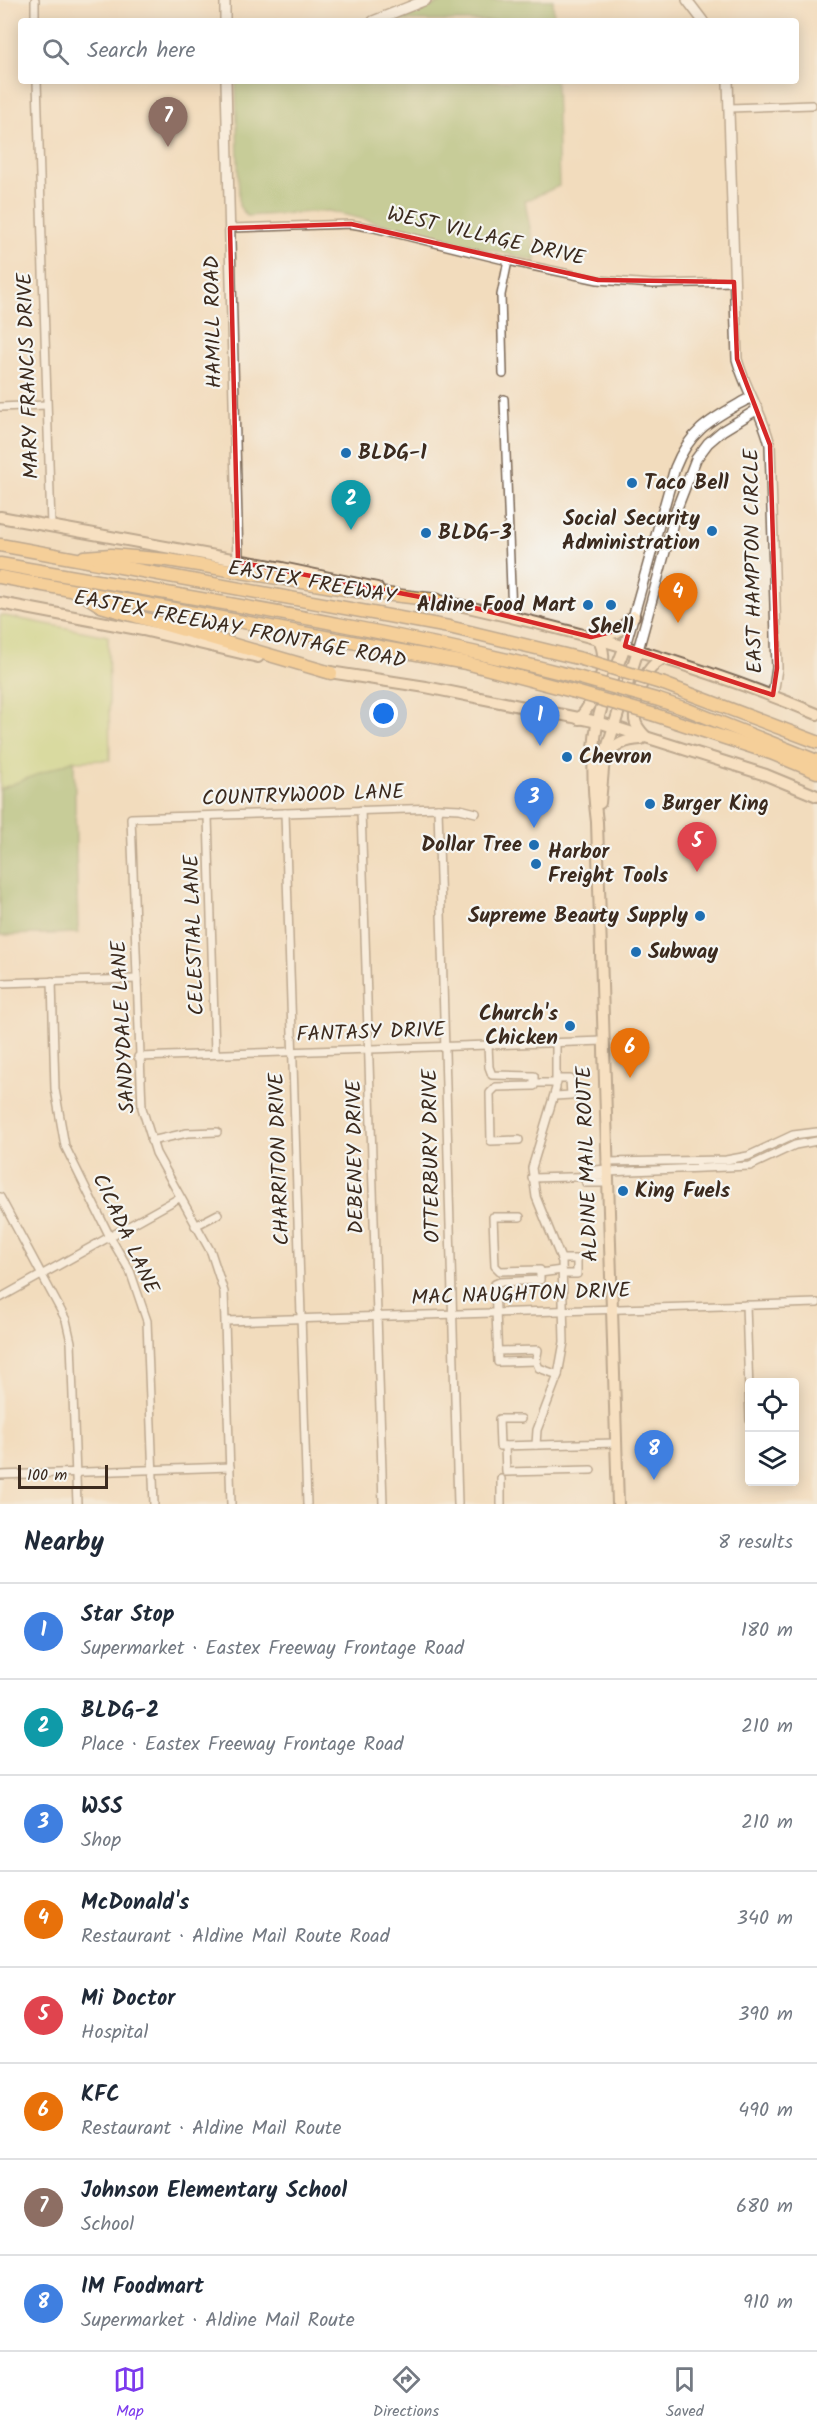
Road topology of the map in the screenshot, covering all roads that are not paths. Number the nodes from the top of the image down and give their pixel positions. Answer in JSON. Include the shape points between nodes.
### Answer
{"nodes":[{"id":1,"x":35,"y":0,"type":"edge"},
{"id":2,"x":225,"y":0,"type":"edge"},
{"id":3,"x":426,"y":0,"type":"edge"},
{"id":4,"x":687,"y":0,"type":"edge"},
{"id":5,"x":35,"y":18,"type":"edge"},
{"id":6,"x":225,"y":18,"type":"edge"},
{"id":7,"x":381,"y":18,"type":"edge"},
{"id":8,"x":701,"y":18,"type":"edge"},
{"id":9,"x":37,"y":84,"type":"edge"},
{"id":10,"x":226,"y":84,"type":"edge"},
{"id":11,"x":728,"y":84,"type":"edge"},
{"id":12,"x":812,"y":105,"type":"dead end"},
{"id":13,"x":730,"y":108,"type":"junction"},
{"id":14,"x":230,"y":228,"type":"junction"},
{"id":15,"x":508,"y":261,"type":"junction"},
{"id":16,"x":734,"y":282,"type":"junction"},
{"id":17,"x":503,"y":374,"type":"dead end"},
{"id":18,"x":751,"y":397,"type":"junction"},
{"id":19,"x":504,"y":399,"type":"dead end"},
{"id":20,"x":46,"y":405,"type":"junction"},
{"id":21,"x":0,"y":407,"type":"edge"},
{"id":22,"x":758,"y":409,"type":"junction"},
{"id":23,"x":706,"y":422,"type":"junction"},
{"id":24,"x":716,"y":436,"type":"junction"},
{"id":25,"x":664,"y":506,"type":"junction"},
{"id":26,"x":677,"y":510,"type":"junction"},
{"id":27,"x":0,"y":517,"type":"edge"},
{"id":28,"x":51,"y":526,"type":"junction"},
{"id":29,"x":0,"y":545,"type":"edge"},
{"id":30,"x":68,"y":559,"type":"junction"},
{"id":31,"x":238,"y":562,"type":"junction"},
{"id":32,"x":0,"y":564,"type":"edge"},
{"id":33,"x":0,"y":577,"type":"edge"},
{"id":34,"x":642,"y":587,"type":"junction"},
{"id":35,"x":654,"y":591,"type":"junction"},
{"id":36,"x":81,"y":593,"type":"junction"},
{"id":37,"x":437,"y":600,"type":"junction"},
{"id":38,"x":0,"y":603,"type":"edge"},
{"id":39,"x":512,"y":616,"type":"junction"},
{"id":40,"x":633,"y":616,"type":"junction"},
{"id":41,"x":594,"y":638,"type":"junction"},
{"id":42,"x":625,"y":646,"type":"junction"},
{"id":43,"x":638,"y":650,"type":"junction"},
{"id":44,"x":662,"y":659,"type":"junction"},
{"id":45,"x":332,"y":673,"type":"junction"},
{"id":46,"x":773,"y":695,"type":"junction"},
{"id":47,"x":817,"y":714,"type":"edge"},
{"id":48,"x":579,"y":719,"type":"junction"},
{"id":49,"x":597,"y":722,"type":"junction"},
{"id":50,"x":612,"y":727,"type":"junction"},
{"id":51,"x":648,"y":739,"type":"junction"},
{"id":52,"x":817,"y":742,"type":"edge"},
{"id":53,"x":771,"y":753,"type":"junction"},
{"id":54,"x":604,"y":758,"type":"junction"},
{"id":55,"x":817,"y":761,"type":"edge"},
{"id":56,"x":817,"y":772,"type":"edge"},
{"id":57,"x":817,"y":782,"type":"edge"},
{"id":58,"x":817,"y":796,"type":"edge"},
{"id":59,"x":438,"y":808,"type":"junction"},
{"id":60,"x":361,"y":810,"type":"junction"},
{"id":61,"x":285,"y":813,"type":"junction"},
{"id":62,"x":476,"y":813,"type":"dead end"},
{"id":63,"x":208,"y":816,"type":"junction"},
{"id":64,"x":131,"y":818,"type":"joint"},
{"id":65,"x":597,"y":822,"type":"junction"},
{"id":66,"x":137,"y":979,"type":"junction"},
{"id":67,"x":52,"y":981,"type":"junction"},
{"id":68,"x":0,"y":983,"type":"edge"},
{"id":69,"x":604,"y":1041,"type":"junction"},
{"id":70,"x":556,"y":1043,"type":"junction"},
{"id":71,"x":488,"y":1045,"type":"junction"},
{"id":72,"x":446,"y":1047,"type":"junction"},
{"id":73,"x":369,"y":1049,"type":"junction"},
{"id":74,"x":293,"y":1052,"type":"junction"},
{"id":75,"x":215,"y":1053,"type":"junction"},
{"id":76,"x":138,"y":1057,"type":"junction"},
{"id":77,"x":496,"y":1076,"type":"junction"},
{"id":78,"x":557,"y":1081,"type":"junction"},
{"id":79,"x":534,"y":1083,"type":"junction"},
{"id":80,"x":496,"y":1087,"type":"junction"},
{"id":81,"x":555,"y":1096,"type":"junction"},
{"id":82,"x":217,"y":1132,"type":"dead end"},
{"id":83,"x":815,"y":1132,"type":"edge"},
{"id":84,"x":519,"y":1140,"type":"dead end"},
{"id":85,"x":151,"y":1141,"type":"junction"},
{"id":86,"x":815,"y":1141,"type":"edge"},
{"id":87,"x":735,"y":1159,"type":"junction"},
{"id":88,"x":735,"y":1168,"type":"junction"},
{"id":89,"x":607,"y":1172,"type":"junction"},
{"id":90,"x":584,"y":1176,"type":"junction"},
{"id":91,"x":532,"y":1178,"type":"junction"},
{"id":92,"x":0,"y":1197,"type":"edge"},
{"id":93,"x":179,"y":1198,"type":"junction"},
{"id":94,"x":2,"y":1208,"type":"edge"},
{"id":95,"x":218,"y":1215,"type":"dead end"},
{"id":96,"x":520,"y":1217,"type":"dead end"},
{"id":97,"x":195,"y":1226,"type":"junction"},
{"id":98,"x":110,"y":1237,"type":"junction"},
{"id":99,"x":561,"y":1259,"type":"junction"},
{"id":100,"x":500,"y":1271,"type":"junction"},
{"id":101,"x":563,"y":1272,"type":"junction"},
{"id":102,"x":540,"y":1273,"type":"junction"},
{"id":103,"x":43,"y":1274,"type":"junction"},
{"id":104,"x":500,"y":1282,"type":"junction"},
{"id":105,"x":0,"y":1298,"type":"edge"},
{"id":106,"x":817,"y":1303,"type":"edge"},
{"id":107,"x":746,"y":1305,"type":"junction"},
{"id":108,"x":612,"y":1309,"type":"junction"},
{"id":109,"x":563,"y":1310,"type":"junction"},
{"id":110,"x":496,"y":1312,"type":"junction"},
{"id":111,"x":452,"y":1314,"type":"junction"},
{"id":112,"x":376,"y":1316,"type":"junction"},
{"id":113,"x":302,"y":1318,"type":"junction"},
{"id":114,"x":226,"y":1321,"type":"junction"},
{"id":115,"x":497,"y":1351,"type":"junction"},
{"id":116,"x":536,"y":1361,"type":"junction"},
{"id":117,"x":558,"y":1375,"type":"junction"},
{"id":118,"x":749,"y":1378,"type":"edge"},
{"id":119,"x":521,"y":1419,"type":"dead end"},
{"id":120,"x":616,"y":1443,"type":"junction"},
{"id":121,"x":537,"y":1445,"type":"junction"},
{"id":122,"x":505,"y":1446,"type":"junction"},
{"id":123,"x":230,"y":1467,"type":"junction"},
{"id":124,"x":153,"y":1470,"type":"junction"},
{"id":125,"x":591,"y":1470,"type":"dead end"},
{"id":126,"x":75,"y":1473,"type":"junction"},
{"id":127,"x":0,"y":1475,"type":"edge"},
{"id":128,"x":501,"y":1479,"type":"dead end"},
{"id":129,"x":76,"y":1504,"type":"edge"},
{"id":130,"x":154,"y":1504,"type":"edge"},
{"id":131,"x":231,"y":1504,"type":"edge"},
{"id":132,"x":307,"y":1504,"type":"edge"},
{"id":133,"x":382,"y":1504,"type":"edge"},
{"id":134,"x":458,"y":1504,"type":"edge"},
{"id":135,"x":501,"y":1504,"type":"edge"},
{"id":136,"x":618,"y":1504,"type":"edge"}],
"edges":[{"from":1,"to":5,"type":"street"},
{"from":2,"to":6,"type":"street"},
{"from":3,"to":7,"type":"street"},
{"from":4,"to":8,"type":"street"},
{"from":9,"to":20,"type":"street","name":"MARY FRANCIS DRIVE"},
{"from":10,"to":14,"type":"street","name":"HAMILL ROAD"},
{"from":11,"to":13,"type":"street","name":"EAST HAMPTON CIRCLE"},
{"from":12,"to":13,"type":"street"},
{"from":13,"to":16,"type":"street","name":"EAST HAMPTON CIRCLE"},
{"from":14,"to":15,"type":"street","name":"WEST VILLAGE DRIVE","via":[[351,224]]},
{"from":14,"to":31,"type":"street","name":"HAMILL ROAD"},
{"from":15,"to":16,"type":"street","name":"WEST VILLAGE DRIVE","via":[[621,283]]},
{"from":15,"to":17,"type":"street","via":[[501,295]]},
{"from":16,"to":18,"type":"street","name":"EAST HAMPTON CIRCLE","via":[[737,359]]},
{"from":18,"to":22,"type":"street","name":"EAST HAMPTON CIRCLE"},
{"from":18,"to":23,"type":"street"},
{"from":19,"to":39,"type":"street"},
{"from":20,"to":21,"type":"street"},
{"from":20,"to":28,"type":"street","name":"MARY FRANCIS DRIVE"},
{"from":22,"to":24,"type":"street"},
{"from":22,"to":46,"type":"street","name":"EAST HAMPTON CIRCLE","via":[[770,445],[777,668]]},
{"from":23,"to":24,"type":"street"},
{"from":23,"to":25,"type":"street","via":[[682,450]]},
{"from":24,"to":26,"type":"street","via":[[696,459]]},
{"from":25,"to":26,"type":"street"},
{"from":25,"to":34,"type":"street"},
{"from":26,"to":35,"type":"street"},
{"from":27,"to":28,"type":"main road"},
{"from":28,"to":31,"type":"main road"},
{"from":29,"to":30,"type":"highway","name":"EASTEX FREEWAY"},
{"from":30,"to":37,"type":"highway","via":[[111,555],[168,560]]},
{"from":30,"to":52,"type":"highway","name":"EASTEX FREEWAY","bridge":true,"via":[[449,627],[582,659],[664,684]]},
{"from":31,"to":37,"type":"main road"},
{"from":32,"to":55,"type":"highway","bridge":true,"via":[[348,624],[503,658],[659,700]]},
{"from":33,"to":36,"type":"highway"},
{"from":34,"to":35,"type":"street"},
{"from":34,"to":40,"type":"street"},
{"from":35,"to":43,"type":"street"},
{"from":36,"to":45,"type":"highway","via":[[101,606]]},
{"from":36,"to":53,"type":"highway","bridge":true,"via":[[466,663],[655,715]]},
{"from":37,"to":39,"type":"main road"},
{"from":38,"to":45,"type":"main road","name":"EASTEX FREEWAY FRONTAGE ROAD","via":[[143,630]]},
{"from":39,"to":41,"type":"main road"},
{"from":40,"to":41,"type":"main road","via":[[617,632]]},
{"from":40,"to":42,"type":"street"},
{"from":41,"to":42,"type":"main road"},
{"from":41,"to":48,"type":"main road","via":[[604,649],[601,671],[587,710]]},
{"from":42,"to":43,"type":"main road"},
{"from":42,"to":49,"type":"main road","name":"ALDINE MAIL ROUTE"},
{"from":43,"to":44,"type":"main road"},
{"from":43,"to":50,"type":"main road","name":"ALDINE MAIL ROUTE"},
{"from":44,"to":46,"type":"main road"},
{"from":44,"to":51,"type":"main road","via":[[643,681],[637,704],[635,721]]},
{"from":45,"to":48,"type":"main road","name":"EASTEX FREEWAY FRONTAGE ROAD","via":[[426,687]]},
{"from":46,"to":47,"type":"main road"},
{"from":48,"to":49,"type":"main road","name":"EASTEX FREEWAY FRONTAGE ROAD"},
{"from":49,"to":50,"type":"main road","name":"EASTEX FREEWAY FRONTAGE ROAD"},
{"from":49,"to":65,"type":"main road","name":"ALDINE MAIL ROUTE","via":[[593,771]]},
{"from":50,"to":51,"type":"main road","name":"EASTEX FREEWAY FRONTAGE ROAD"},
{"from":50,"to":54,"type":"main road","name":"ALDINE MAIL ROUTE"},
{"from":51,"to":54,"type":"main road","via":[[620,743]]},
{"from":51,"to":58,"type":"main road","name":"EASTEX FREEWAY FRONTAGE ROAD","via":[[765,775]]},
{"from":53,"to":56,"type":"highway"},
{"from":53,"to":57,"type":"highway","via":[[783,767]]},
{"from":54,"to":65,"type":"main road","name":"ALDINE MAIL ROUTE"},
{"from":59,"to":60,"type":"street","name":"COUNTRYWOOD LANE"},
{"from":59,"to":62,"type":"street","name":"COUNTRYWOOD LANE"},
{"from":59,"to":72,"type":"street","name":"OTTERBURY DRIVE"},
{"from":60,"to":61,"type":"street","name":"COUNTRYWOOD LANE"},
{"from":60,"to":73,"type":"street","name":"DEBENEY DRIVE"},
{"from":61,"to":63,"type":"street","name":"COUNTRYWOOD LANE"},
{"from":61,"to":74,"type":"street","name":"CHARRITON DRIVE"},
{"from":63,"to":64,"type":"street","name":"COUNTRYWOOD LANE"},
{"from":63,"to":75,"type":"street","name":"CELESTIAL LANE"},
{"from":64,"to":66,"type":"street","name":"SANDYDALE LANE"},
{"from":65,"to":69,"type":"main road","name":"ALDINE MAIL ROUTE"},
{"from":66,"to":67,"type":"street"},
{"from":66,"to":76,"type":"street","name":"SANDYDALE LANE"},
{"from":67,"to":68,"type":"street"},
{"from":67,"to":98,"type":"street","name":"CICADA LANE","via":[[55,1089],[65,1146]]},
{"from":69,"to":70,"type":"street","name":"FANTASY DRIVE"},
{"from":69,"to":89,"type":"main road","name":"ALDINE MAIL ROUTE"},
{"from":70,"to":71,"type":"street","name":"FANTASY DRIVE"},
{"from":70,"to":78,"type":"street"},
{"from":71,"to":72,"type":"street","name":"FANTASY DRIVE"},
{"from":71,"to":77,"type":"street","via":[[489,1070]]},
{"from":72,"to":73,"type":"street","name":"FANTASY DRIVE"},
{"from":72,"to":111,"type":"street","name":"OTTERBURY DRIVE"},
{"from":73,"to":74,"type":"street","name":"FANTASY DRIVE"},
{"from":73,"to":112,"type":"street","name":"DEBENEY DRIVE"},
{"from":74,"to":75,"type":"street","name":"FANTASY DRIVE"},
{"from":74,"to":113,"type":"street","name":"CHARRITON DRIVE"},
{"from":75,"to":76,"type":"street","name":"FANTASY DRIVE"},
{"from":76,"to":85,"type":"street","name":"SANDYDALE LANE","via":[[142,1108]]},
{"from":77,"to":79,"type":"street","via":[[534,1076]]},
{"from":77,"to":80,"type":"street"},
{"from":78,"to":79,"type":"street"},
{"from":78,"to":81,"type":"street"},
{"from":78,"to":81,"type":"street","via":[[570,1079],[571,1095]]},
{"from":79,"to":80,"type":"street"},
{"from":80,"to":84,"type":"street","via":[[489,1095],[491,1141]]},
{"from":81,"to":91,"type":"street","via":[[533,1163]]},
{"from":82,"to":85,"type":"street","via":[[187,1133]]},
{"from":83,"to":86,"type":"street"},
{"from":83,"to":87,"type":"street","via":[[793,1135]]},
{"from":85,"to":93,"type":"street","name":"SANDYDALE LANE"},
{"from":86,"to":88,"type":"street"},
{"from":87,"to":88,"type":"street"},
{"from":87,"to":89,"type":"street"},
{"from":88,"to":89,"type":"street"},
{"from":89,"to":90,"type":"street","via":[[584,1171]]},
{"from":89,"to":90,"type":"street","via":[[586,1183]]},
{"from":89,"to":108,"type":"main road","name":"ALDINE MAIL ROUTE"},
{"from":90,"to":91,"type":"street"},
{"from":91,"to":99,"type":"street"},
{"from":92,"to":94,"type":"street"},
{"from":93,"to":97,"type":"street","name":"SANDYDALE LANE"},
{"from":93,"to":98,"type":"street"},
{"from":94,"to":103,"type":"street"},
{"from":95,"to":97,"type":"street"},
{"from":96,"to":100,"type":"street","via":[[494,1217],[495,1266]]},
{"from":97,"to":114,"type":"street","name":"SANDYDALE LANE","via":[[211,1252],[224,1292]]},
{"from":98,"to":103,"type":"street"},
{"from":98,"to":124,"type":"street","name":"CICADA LANE","via":[[130,1271],[147,1321]]},
{"from":99,"to":101,"type":"street"},
{"from":99,"to":101,"type":"street","via":[[577,1258],[577,1274]]},
{"from":100,"to":102,"type":"street"},
{"from":100,"to":104,"type":"street"},
{"from":101,"to":102,"type":"street"},
{"from":101,"to":109,"type":"street"},
{"from":102,"to":104,"type":"street","via":[[540,1280]]},
{"from":103,"to":105,"type":"street"},
{"from":103,"to":126,"type":"street","via":[[66,1320],[71,1342]]},
{"from":104,"to":110,"type":"street","via":[[495,1285]]},
{"from":106,"to":107,"type":"street","name":"MAC NAUGHTON DRIVE"},
{"from":107,"to":108,"type":"street","name":"MAC NAUGHTON DRIVE"},
{"from":107,"to":118,"type":"street"},
{"from":108,"to":109,"type":"street","name":"MAC NAUGHTON DRIVE"},
{"from":108,"to":120,"type":"main road","name":"ALDINE MAIL ROUTE"},
{"from":109,"to":110,"type":"street","name":"MAC NAUGHTON DRIVE"},
{"from":109,"to":117,"type":"street","via":[[563,1351]]},
{"from":110,"to":111,"type":"street","name":"MAC NAUGHTON DRIVE"},
{"from":110,"to":115,"type":"street"},
{"from":111,"to":112,"type":"street","name":"MAC NAUGHTON DRIVE"},
{"from":111,"to":134,"type":"street","name":"OTTERBURY DRIVE"},
{"from":112,"to":113,"type":"street","name":"MAC NAUGHTON DRIVE"},
{"from":112,"to":133,"type":"street","name":"DEBENEY DRIVE"},
{"from":113,"to":114,"type":"street","name":"MAC NAUGHTON DRIVE"},
{"from":113,"to":132,"type":"street","name":"CHARRITON DRIVE"},
{"from":114,"to":123,"type":"street","name":"SANDYDALE LANE"},
{"from":115,"to":116,"type":"street","via":[[498,1362]]},
{"from":115,"to":116,"type":"street","via":[[538,1350]]},
{"from":116,"to":117,"type":"street","via":[[539,1368]]},
{"from":117,"to":121,"type":"street","via":[[537,1430]]},
{"from":119,"to":122,"type":"street","via":[[499,1419],[500,1446]]},
{"from":120,"to":121,"type":"street"},
{"from":120,"to":136,"type":"main road","name":"ALDINE MAIL ROUTE"},
{"from":121,"to":122,"type":"street"},
{"from":122,"to":125,"type":"street","via":[[506,1472]]},
{"from":123,"to":124,"type":"street"},
{"from":123,"to":131,"type":"street","name":"SANDYDALE LANE"},
{"from":124,"to":126,"type":"street"},
{"from":124,"to":130,"type":"street","name":"CICADA LANE"},
{"from":126,"to":127,"type":"street"},
{"from":126,"to":129,"type":"street"},
{"from":128,"to":135,"type":"street"}]}
